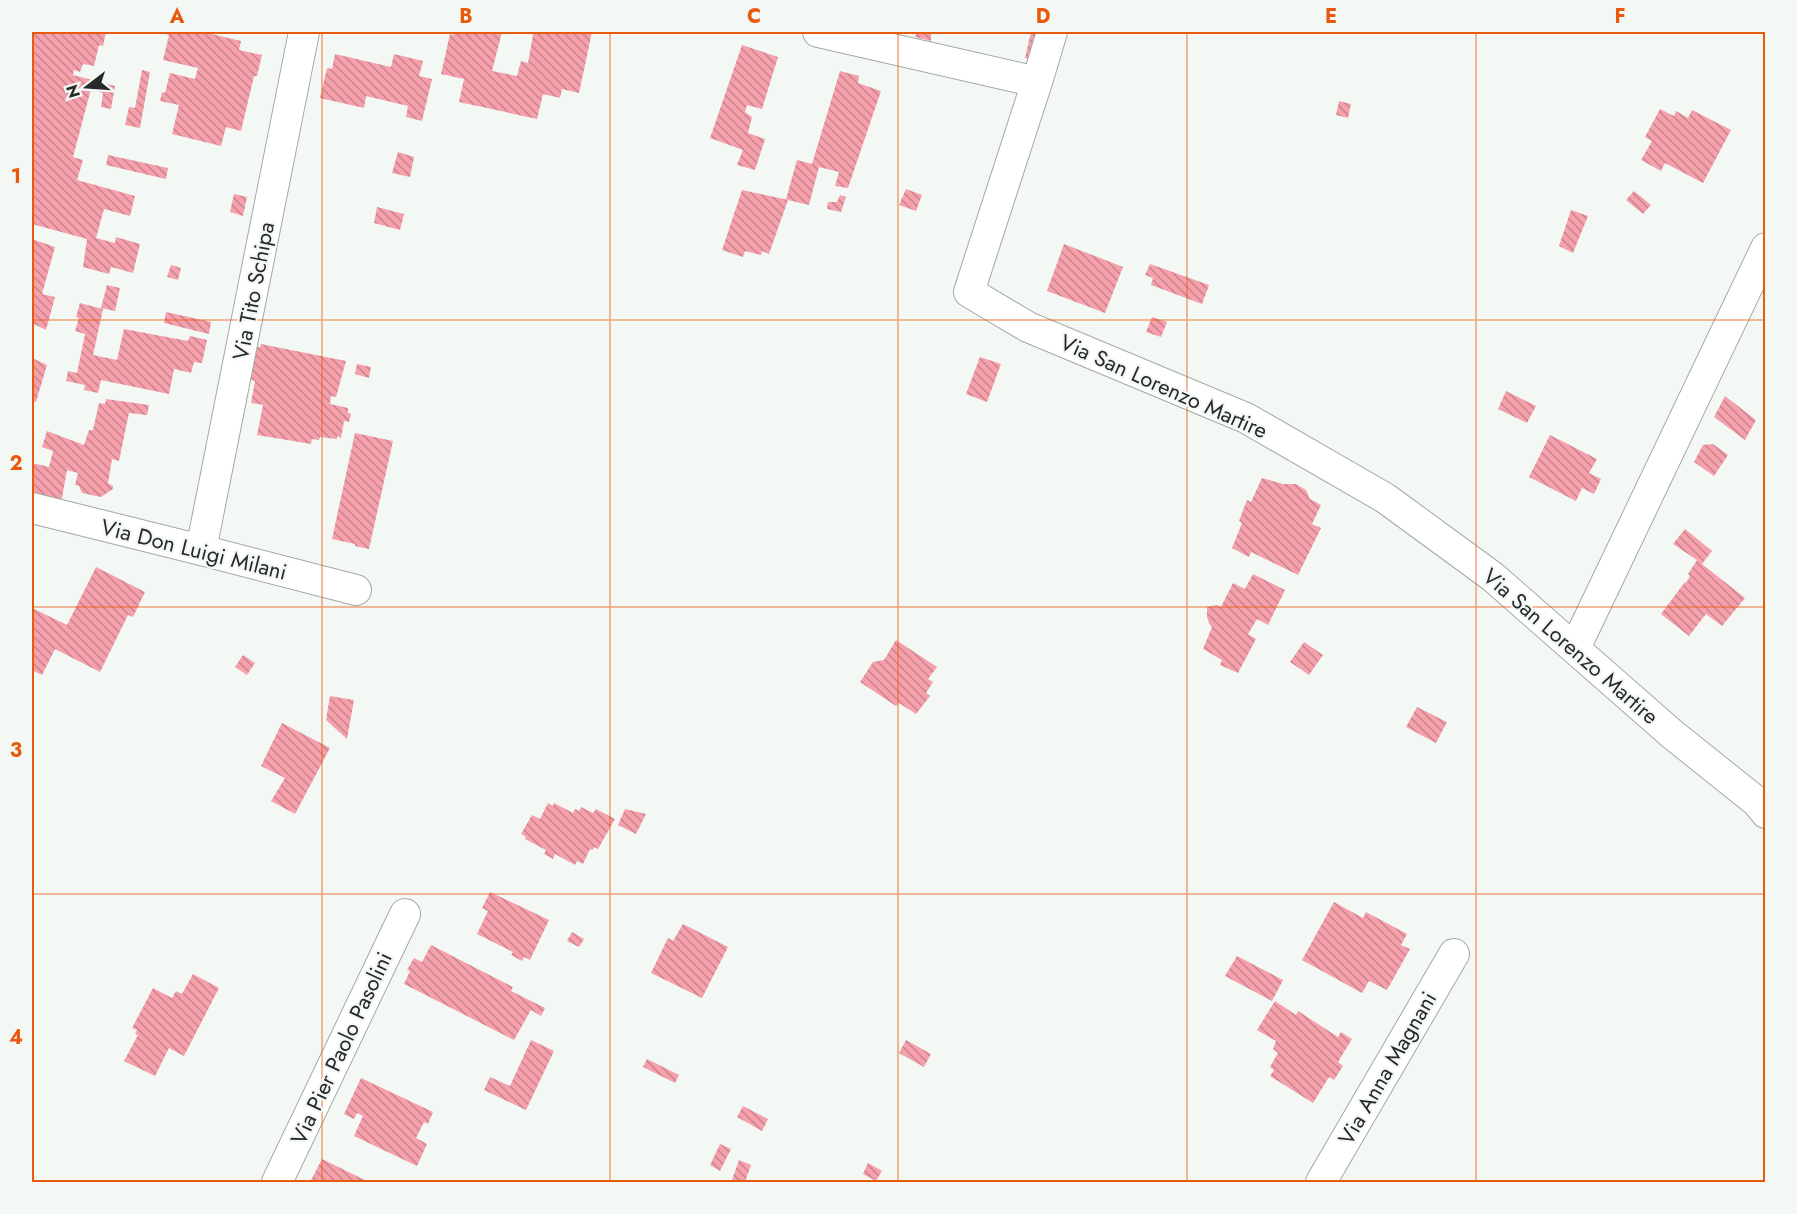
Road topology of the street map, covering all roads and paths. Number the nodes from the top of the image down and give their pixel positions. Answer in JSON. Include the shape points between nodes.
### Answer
{"nodes":[{"id":1,"x":304,"y":32,"type":"edge"},
{"id":2,"x":818,"y":32,"type":"edge"},
{"id":3,"x":1052,"y":32,"type":"edge"},
{"id":4,"x":1037,"y":82,"type":"junction"},
{"id":5,"x":1766,"y":248,"type":"edge"},
{"id":6,"x":32,"y":508,"type":"edge"},
{"id":7,"x":201,"y":550,"type":"junction"},
{"id":8,"x":356,"y":590,"type":"dead end"},
{"id":9,"x":1575,"y":648,"type":"junction"},
{"id":10,"x":1766,"y":813,"type":"edge"},
{"id":11,"x":405,"y":914,"type":"dead end"},
{"id":12,"x":1454,"y":954,"type":"dead end"},
{"id":13,"x":277,"y":1182,"type":"edge"},
{"id":14,"x":1321,"y":1182,"type":"edge"}],
"edges":[{"from":1,"to":7,"type":"street","name":"Via Tito Schipa"},
{"from":2,"to":4,"type":"street"},
{"from":3,"to":4,"type":"street","name":"Via San Lorenzo Martire"},
{"from":4,"to":9,"type":"street","name":"Via San Lorenzo Martire","via":[[969,292],[1028,327],[1246,418],[1385,498],[1493,577]]},
{"from":5,"to":9,"type":"street"},
{"from":6,"to":7,"type":"street","name":"Via Don Luigi Milani"},
{"from":7,"to":8,"type":"street","name":"Via Don Luigi Milani"},
{"from":9,"to":10,"type":"street","name":"Via San Lorenzo Martire"},
{"from":11,"to":13,"type":"street","name":"Via Pier Paolo Pasolini"},
{"from":12,"to":14,"type":"street","name":"Via Anna Magnani"}]}
